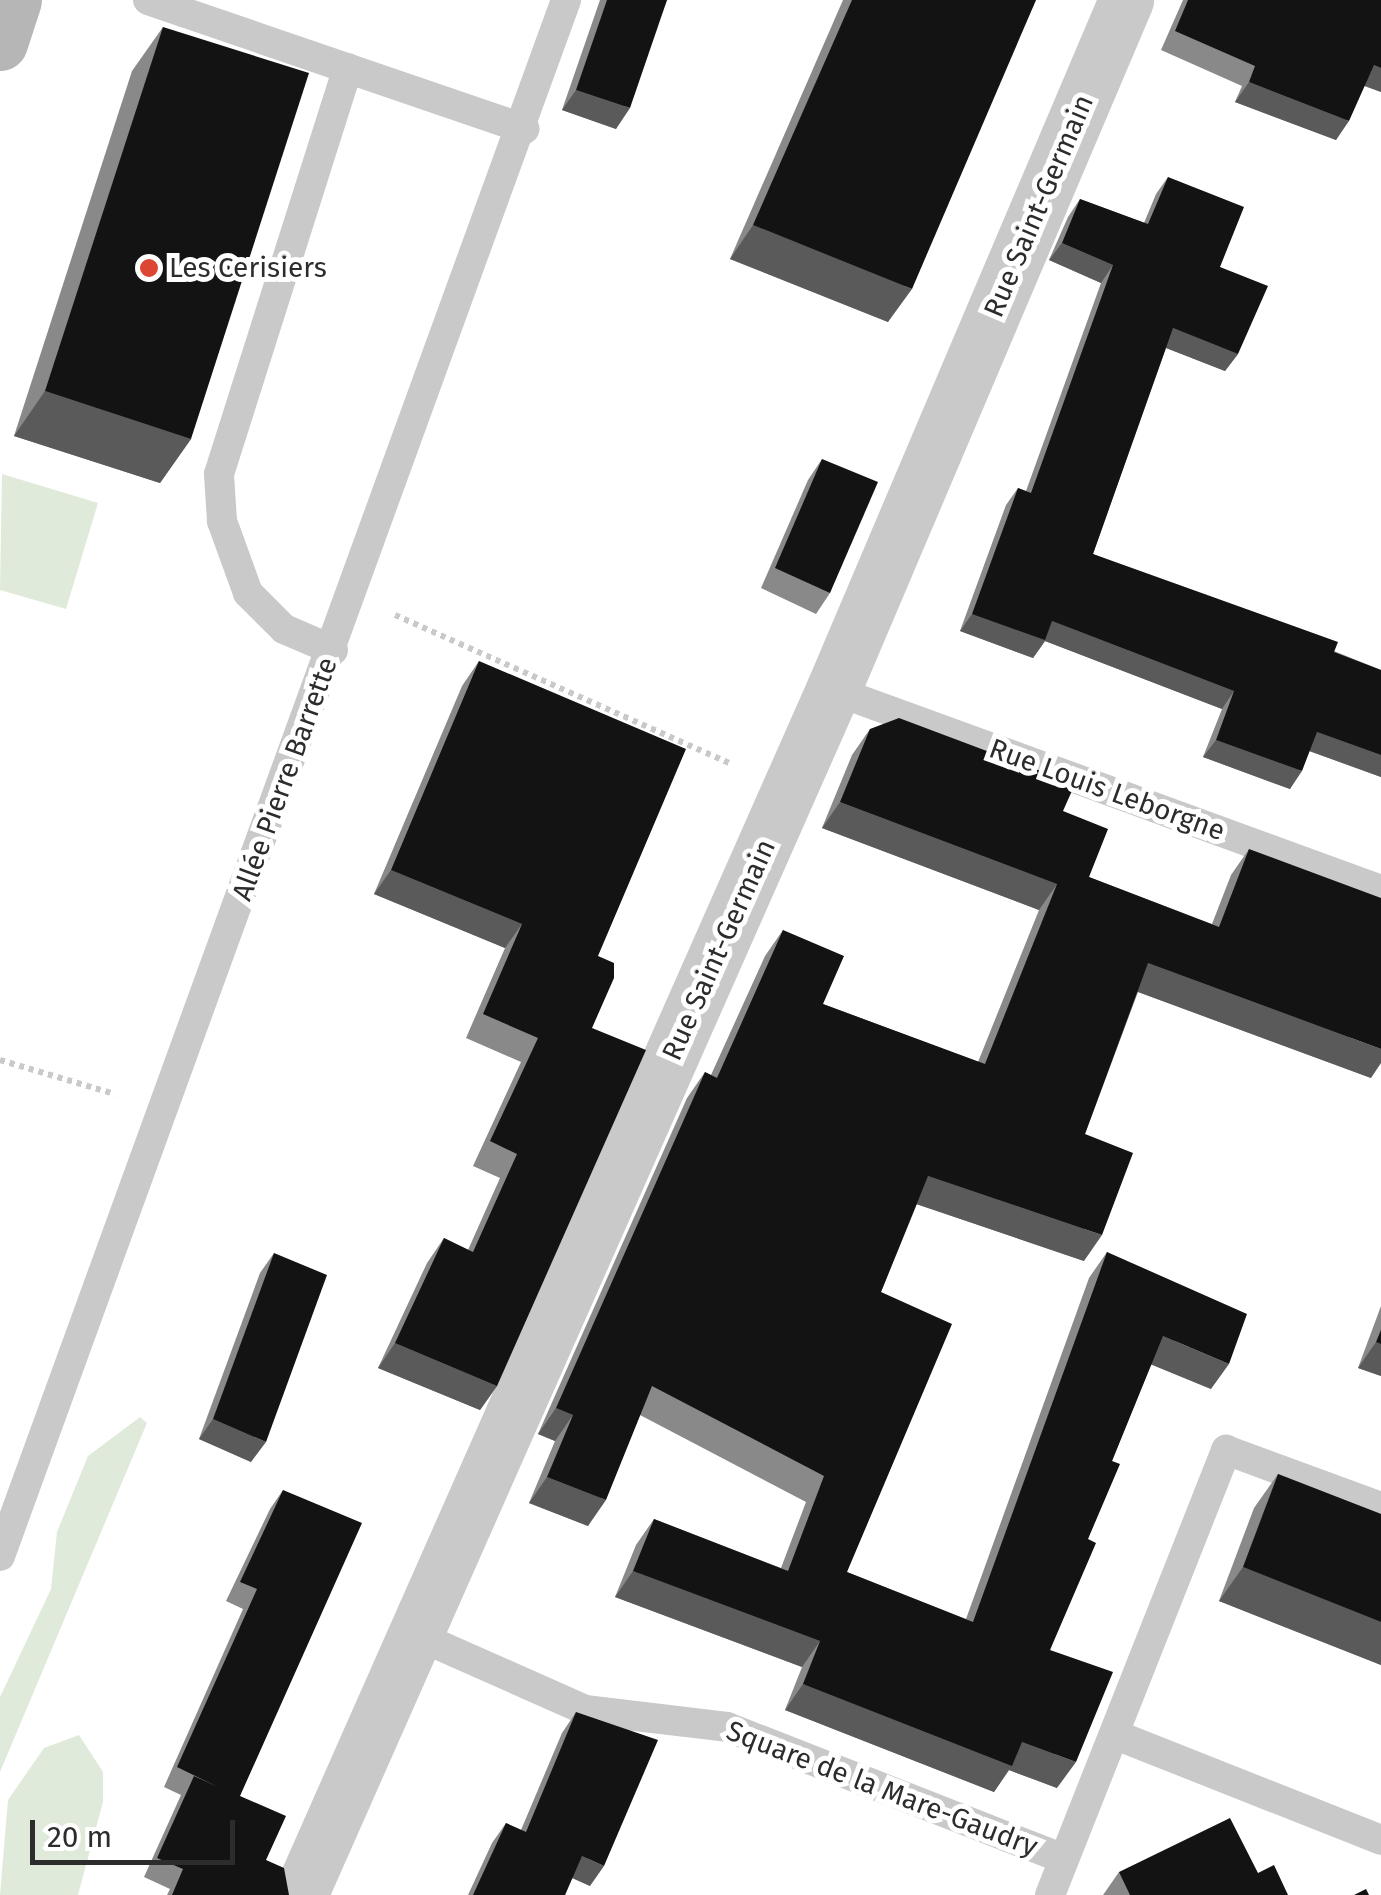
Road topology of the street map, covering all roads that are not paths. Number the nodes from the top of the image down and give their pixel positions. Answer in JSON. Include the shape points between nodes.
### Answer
{"nodes":[{"id":1,"x":14,"y":0,"type":"edge"},
{"id":2,"x":148,"y":0,"type":"edge"},
{"id":3,"x":566,"y":0,"type":"edge"},
{"id":4,"x":1126,"y":0,"type":"edge"},
{"id":5,"x":0,"y":43,"type":"edge"},
{"id":6,"x":348,"y":68,"type":"junction"},
{"id":7,"x":524,"y":128,"type":"junction"},
{"id":8,"x":333,"y":650,"type":"junction"},
{"id":9,"x":833,"y":690,"type":"junction"},
{"id":10,"x":1381,"y":890,"type":"edge"},
{"id":11,"x":1381,"y":1507,"type":"edge"},
{"id":12,"x":0,"y":1556,"type":"edge"},
{"id":13,"x":416,"y":1636,"type":"junction"},
{"id":14,"x":1116,"y":1735,"type":"junction"},
{"id":15,"x":1381,"y":1840,"type":"edge"},
{"id":16,"x":1064,"y":1859,"type":"junction"},
{"id":17,"x":300,"y":1895,"type":"edge"},
{"id":18,"x":1050,"y":1895,"type":"edge"}],
"edges":[{"from":1,"to":5,"type":"street"},
{"from":2,"to":6,"type":"lane"},
{"from":3,"to":7,"type":"lane","name":"Allée Pierre Barrette"},
{"from":4,"to":9,"type":"street","name":"Rue Saint-Germain"},
{"from":6,"to":7,"type":"lane"},
{"from":6,"to":8,"type":"lane","via":[[219,474],[222,520],[248,594],[284,629]]},
{"from":7,"to":8,"type":"lane","name":"Allée Pierre Barrette"},
{"from":8,"to":12,"type":"lane","name":"Allée Pierre Barrette"},
{"from":9,"to":10,"type":"lane","name":"Rue Louis Leborgne"},
{"from":9,"to":13,"type":"street","name":"Rue Saint-Germain"},
{"from":11,"to":14,"type":"lane","name":"Square de la Mare-Gaudry","via":[[1226,1450]]},
{"from":13,"to":16,"type":"lane","name":"Square de la Mare-Gaudry","via":[[585,1710],[727,1727]]},
{"from":13,"to":17,"type":"street","name":"Rue Saint-Germain"},
{"from":14,"to":15,"type":"lane"},
{"from":14,"to":16,"type":"lane","name":"Square de la Mare-Gaudry"},
{"from":16,"to":18,"type":"lane","name":"Square de la Mare-Gaudry"}]}
